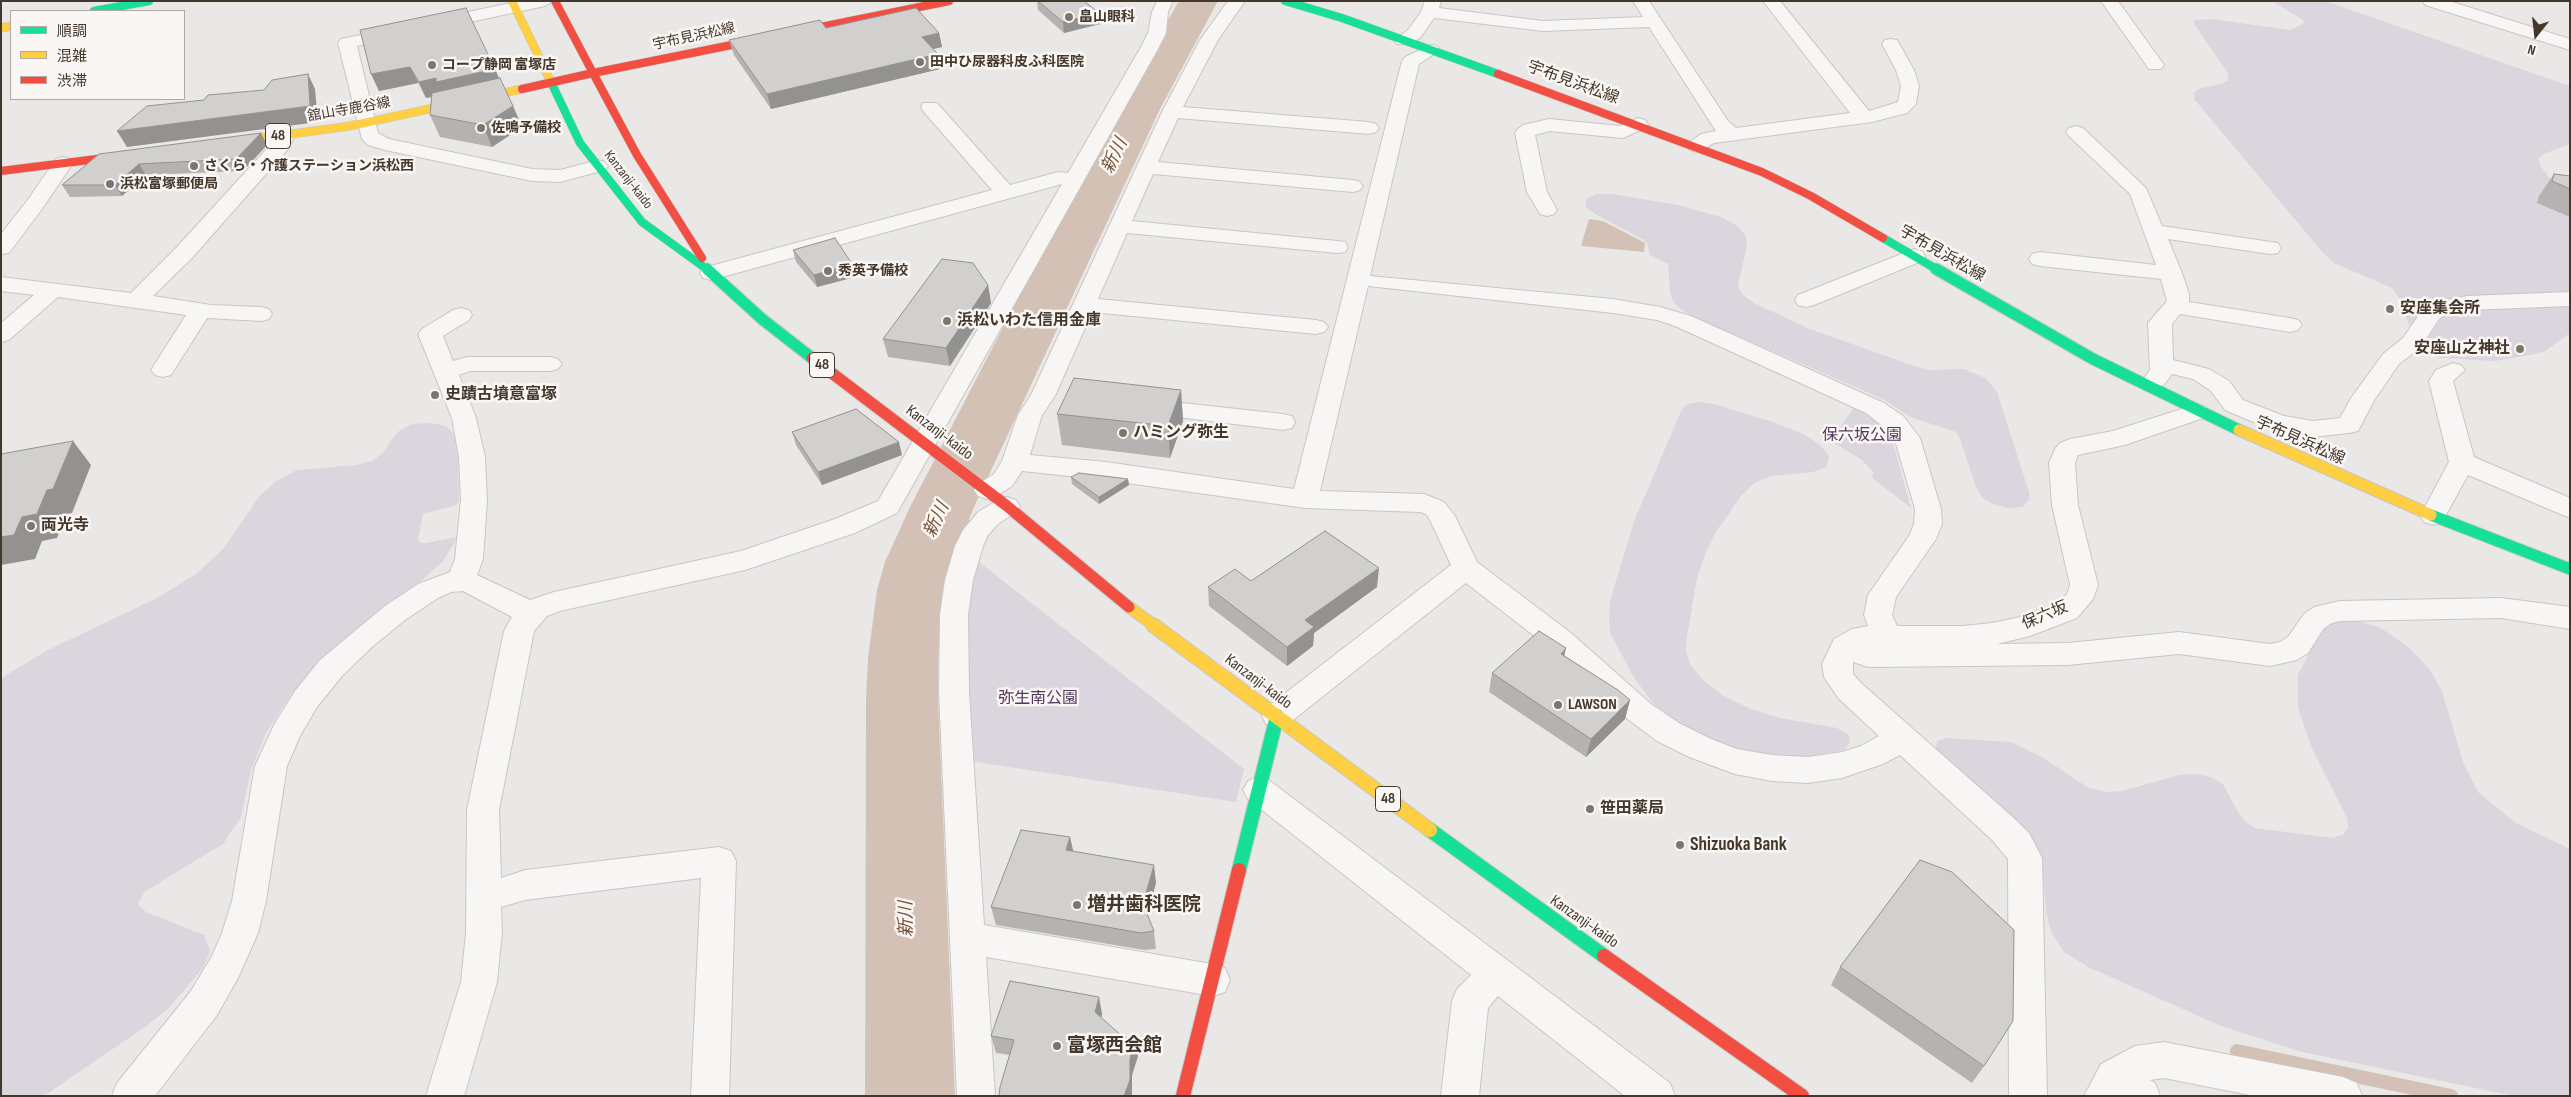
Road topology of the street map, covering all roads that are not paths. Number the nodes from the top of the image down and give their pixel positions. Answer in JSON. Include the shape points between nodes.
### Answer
{"nodes":[{"id":1,"x":149,"y":1,"type":"edge"},
{"id":2,"x":545,"y":1,"type":"edge"},
{"id":3,"x":555,"y":1,"type":"edge"},
{"id":4,"x":949,"y":1,"type":"edge"},
{"id":5,"x":1165,"y":1,"type":"edge"},
{"id":6,"x":1237,"y":1,"type":"edge"},
{"id":7,"x":1285,"y":1,"type":"edge"},
{"id":8,"x":1641,"y":1,"type":"edge"},
{"id":9,"x":1771,"y":1,"type":"edge"},
{"id":10,"x":2109,"y":1,"type":"edge"},
{"id":11,"x":2431,"y":1,"type":"edge"},
{"id":12,"x":514,"y":4,"type":"edge"},
{"id":13,"x":1431,"y":7,"type":"edge"},
{"id":14,"x":100,"y":10,"type":"edge"},
{"id":15,"x":1655,"y":22,"type":"junction"},
{"id":16,"x":1403,"y":40,"type":"junction"},
{"id":17,"x":1892,"y":44,"type":"dead end"},
{"id":18,"x":2570,"y":46,"type":"edge"},
{"id":19,"x":1431,"y":50,"type":"junction"},
{"id":20,"x":2155,"y":66,"type":"dead end"},
{"id":21,"x":593,"y":73,"type":"junction"},
{"id":22,"x":551,"y":82,"type":"junction"},
{"id":23,"x":930,"y":107,"type":"dead end"},
{"id":24,"x":1171,"y":112,"type":"junction"},
{"id":25,"x":1865,"y":117,"type":"junction"},
{"id":26,"x":367,"y":123,"type":"junction"},
{"id":27,"x":1638,"y":124,"type":"junction"},
{"id":28,"x":1368,"y":128,"type":"dead end"},
{"id":29,"x":2076,"y":132,"type":"dead end"},
{"id":30,"x":285,"y":135,"type":"junction"},
{"id":31,"x":1732,"y":135,"type":"junction"},
{"id":32,"x":217,"y":144,"type":"edge"},
{"id":33,"x":1697,"y":146,"type":"junction"},
{"id":34,"x":140,"y":154,"type":"edge"},
{"id":35,"x":63,"y":164,"type":"junction"},
{"id":36,"x":598,"y":166,"type":"junction"},
{"id":37,"x":1145,"y":167,"type":"junction"},
{"id":38,"x":1,"y":171,"type":"edge"},
{"id":39,"x":1075,"y":180,"type":"junction"},
{"id":40,"x":1353,"y":186,"type":"dead end"},
{"id":41,"x":1005,"y":192,"type":"junction"},
{"id":42,"x":1547,"y":210,"type":"dead end"},
{"id":43,"x":1118,"y":226,"type":"junction"},
{"id":44,"x":2155,"y":230,"type":"junction"},
{"id":45,"x":1337,"y":247,"type":"dead end"},
{"id":46,"x":1,"y":248,"type":"edge"},
{"id":47,"x":2270,"y":248,"type":"dead end"},
{"id":48,"x":1914,"y":256,"type":"junction"},
{"id":49,"x":2040,"y":259,"type":"dead end"},
{"id":50,"x":712,"y":273,"type":"junction"},
{"id":51,"x":2171,"y":273,"type":"junction"},
{"id":52,"x":1375,"y":281,"type":"dead end"},
{"id":53,"x":1,"y":284,"type":"edge"},
{"id":54,"x":53,"y":290,"type":"junction"},
{"id":55,"x":2570,"y":299,"type":"edge"},
{"id":56,"x":136,"y":300,"type":"junction"},
{"id":57,"x":1806,"y":300,"type":"dead end"},
{"id":58,"x":1083,"y":304,"type":"junction"},
{"id":59,"x":2176,"y":304,"type":"junction"},
{"id":60,"x":200,"y":311,"type":"junction"},
{"id":61,"x":261,"y":314,"type":"dead end"},
{"id":62,"x":461,"y":315,"type":"dead end"},
{"id":63,"x":2290,"y":325,"type":"dead end"},
{"id":64,"x":1316,"y":327,"type":"dead end"},
{"id":65,"x":1,"y":335,"type":"edge"},
{"id":66,"x":550,"y":364,"type":"dead end"},
{"id":67,"x":2161,"y":364,"type":"junction"},
{"id":68,"x":163,"y":370,"type":"dead end"},
{"id":69,"x":2453,"y":370,"type":"dead end"},
{"id":70,"x":447,"y":371,"type":"junction"},
{"id":71,"x":2146,"y":387,"type":"junction"},
{"id":72,"x":1043,"y":396,"type":"junction"},
{"id":73,"x":1072,"y":399,"type":"edge"},
{"id":74,"x":1120,"y":404,"type":"edge"},
{"id":75,"x":2197,"y":412,"type":"junction"},
{"id":76,"x":1283,"y":422,"type":"dead end"},
{"id":77,"x":930,"y":447,"type":"junction"},
{"id":78,"x":1015,"y":462,"type":"junction"},
{"id":79,"x":2462,"y":462,"type":"junction"},
{"id":80,"x":993,"y":495,"type":"junction"},
{"id":81,"x":1305,"y":499,"type":"junction"},
{"id":82,"x":2570,"y":509,"type":"edge"},
{"id":83,"x":2433,"y":516,"type":"junction"},
{"id":84,"x":1466,"y":568,"type":"junction"},
{"id":85,"x":2570,"y":569,"type":"edge"},
{"id":86,"x":461,"y":581,"type":"junction"},
{"id":87,"x":531,"y":614,"type":"junction"},
{"id":88,"x":2570,"y":618,"type":"edge"},
{"id":89,"x":1887,"y":636,"type":"junction"},
{"id":90,"x":1844,"y":648,"type":"junction"},
{"id":91,"x":1277,"y":716,"type":"junction"},
{"id":92,"x":1903,"y":738,"type":"junction"},
{"id":93,"x":1258,"y":790,"type":"junction"},
{"id":94,"x":483,"y":898,"type":"junction"},
{"id":95,"x":968,"y":944,"type":"junction"},
{"id":96,"x":1496,"y":973,"type":"junction"},
{"id":97,"x":1212,"y":980,"type":"junction"},
{"id":98,"x":2120,"y":1090,"type":"edge"},
{"id":99,"x":131,"y":1096,"type":"edge"},
{"id":100,"x":445,"y":1096,"type":"edge"},
{"id":101,"x":710,"y":1096,"type":"edge"},
{"id":102,"x":976,"y":1096,"type":"edge"},
{"id":103,"x":1183,"y":1096,"type":"edge"},
{"id":104,"x":1460,"y":1096,"type":"edge"},
{"id":105,"x":1656,"y":1096,"type":"edge"},
{"id":106,"x":1802,"y":1096,"type":"edge"},
{"id":107,"x":2028,"y":1096,"type":"edge"},
{"id":108,"x":2343,"y":1096,"type":"edge"}],
"edges":[{"from":1,"to":14,"type":"main road"},
{"from":2,"to":12,"type":"street"},
{"from":3,"to":21,"type":"main road","name":"Kanzanji-kaido"},
{"from":4,"to":21,"type":"main road","name":"宇布見浜松線"},
{"from":5,"to":39,"type":"street","via":[[1155,39]]},
{"from":6,"to":24,"type":"street","via":[[1209,40]]},
{"from":7,"to":16,"type":"main road","name":"宇布見浜松線"},
{"from":8,"to":15,"type":"street"},
{"from":9,"to":25,"type":"street","via":[[1854,108]]},
{"from":10,"to":20,"type":"street"},
{"from":11,"to":18,"type":"street"},
{"from":12,"to":22,"type":"main road","name":"Kanzanji-kaido"},
{"from":12,"to":26,"type":"street","via":[[347,43]]},
{"from":13,"to":15,"type":"street","via":[[1543,26]]},
{"from":13,"to":16,"type":"street","via":[[1414,34]]},
{"from":15,"to":31,"type":"street","via":[[1721,125]]},
{"from":16,"to":19,"type":"main road","name":"宇布見浜松線"},
{"from":17,"to":25,"type":"street","via":[[1908,78],[1910,99],[1900,109]]},
{"from":19,"to":27,"type":"main road","name":"宇布見浜松線"},
{"from":19,"to":81,"type":"street","via":[[1411,61]]},
{"from":21,"to":22,"type":"main road","number":"48"},
{"from":21,"to":50,"type":"main road","name":"Kanzanji-kaido","number":"48","via":[[637,155]]},
{"from":22,"to":26,"type":"main road","name":"舘山寺鹿谷線","number":"48"},
{"from":22,"to":36,"type":"main road","name":"Kanzanji-kaido","number":"48","via":[[580,143]]},
{"from":23,"to":41,"type":"street"},
{"from":24,"to":28,"type":"street"},
{"from":24,"to":37,"type":"street"},
{"from":25,"to":31,"type":"street"},
{"from":26,"to":30,"type":"main road","name":"舘山寺鹿谷線","number":"48"},
{"from":26,"to":36,"type":"street","via":[[369,135],[385,144],[532,175],[560,176]]},
{"from":27,"to":33,"type":"main road","name":"宇布見浜松線"},
{"from":27,"to":42,"type":"street","via":[[1623,132],[1549,125],[1530,129],[1525,134],[1531,169],[1537,192]]},
{"from":29,"to":44,"type":"street","via":[[2139,192]]},
{"from":30,"to":32,"type":"main road","name":"舘山寺鹿谷線","number":"48"},
{"from":30,"to":56,"type":"street","via":[[281,146],[184,253]]},
{"from":31,"to":33,"type":"street","via":[[1708,138]]},
{"from":33,"to":48,"type":"main road","name":"宇布見浜松線","via":[[1786,184]]},
{"from":34,"to":35,"type":"main road"},
{"from":35,"to":38,"type":"main road"},
{"from":35,"to":46,"type":"street"},
{"from":36,"to":50,"type":"main road","name":"Kanzanji-kaido","number":"48","via":[[642,222]]},
{"from":37,"to":40,"type":"street"},
{"from":37,"to":43,"type":"street"},
{"from":39,"to":41,"type":"street","via":[[1058,178]]},
{"from":39,"to":77,"type":"street"},
{"from":41,"to":50,"type":"street"},
{"from":43,"to":45,"type":"street"},
{"from":43,"to":58,"type":"street"},
{"from":44,"to":47,"type":"street"},
{"from":44,"to":51,"type":"street"},
{"from":48,"to":57,"type":"street"},
{"from":48,"to":71,"type":"main road","name":"宇布見浜松線"},
{"from":49,"to":51,"type":"street"},
{"from":50,"to":77,"type":"main road","name":"Kanzanji-kaido","number":"48","via":[[762,319]]},
{"from":51,"to":59,"type":"street","via":[[2179,299]]},
{"from":52,"to":89,"type":"street","via":[[1613,306],[1660,314],[1875,408],[1894,422],[1907,438],[1928,508],[1928,524],[1922,539],[1882,595],[1878,615]]},
{"from":53,"to":54,"type":"street"},
{"from":54,"to":56,"type":"street"},
{"from":54,"to":65,"type":"street"},
{"from":55,"to":67,"type":"street","via":[[2467,302],[2439,308],[2431,314],[2412,343],[2391,359],[2363,398],[2350,425],[2313,429],[2279,424],[2234,405],[2220,386],[2201,374]]},
{"from":56,"to":60,"type":"street"},
{"from":58,"to":64,"type":"street"},
{"from":58,"to":72,"type":"street"},
{"from":59,"to":63,"type":"street","via":[[2187,309]]},
{"from":59,"to":67,"type":"street","via":[[2160,324]]},
{"from":60,"to":61,"type":"street"},
{"from":60,"to":68,"type":"street"},
{"from":62,"to":70,"type":"street","via":[[430,334]]},
{"from":66,"to":70,"type":"street","via":[[468,364]]},
{"from":67,"to":71,"type":"street","via":[[2160,376]]},
{"from":69,"to":79,"type":"street","via":[[2441,381]]},
{"from":70,"to":86,"type":"street","via":[[464,418],[472,457],[474,500],[470,549]]},
{"from":71,"to":75,"type":"main road","name":"宇布見浜松線"},
{"from":72,"to":73,"type":"street"},
{"from":72,"to":78,"type":"street","via":[[1030,415]]},
{"from":74,"to":76,"type":"street"},
{"from":75,"to":83,"type":"main road","name":"宇布見浜松線"},
{"from":75,"to":89,"type":"street","name":"保六坂","via":[[2116,439],[2079,445],[2064,455],[2065,505],[2084,585],[2079,599],[2067,611],[2037,623],[1992,634]]},
{"from":77,"to":80,"type":"main road","name":"Kanzanji-kaido","number":"48"},
{"from":77,"to":87,"type":"street","via":[[894,500],[879,512],[745,560],[554,602]]},
{"from":78,"to":80,"type":"street"},
{"from":78,"to":81,"type":"street","via":[[1106,471]]},
{"from":79,"to":82,"type":"street"},
{"from":79,"to":83,"type":"street"},
{"from":80,"to":91,"type":"main road","name":"Kanzanji-kaido","number":"48","via":[[1116,597]]},
{"from":80,"to":95,"type":"street","via":[[989,517],[977,530],[960,571],[954,615],[954,692]]},
{"from":81,"to":84,"type":"street","via":[[1424,503],[1442,516]]},
{"from":83,"to":85,"type":"main road","name":"宇布見浜松線"},
{"from":84,"to":91,"type":"street"},
{"from":84,"to":92,"type":"street","via":[[1561,641],[1640,712],[1668,732],[1700,748],[1735,761],[1808,770],[1842,765],[1872,755]]},
{"from":86,"to":87,"type":"street","via":[[477,585]]},
{"from":86,"to":99,"type":"street","via":[[428,590],[395,613],[331,668],[306,699],[271,766],[240,933],[204,1003]]},
{"from":87,"to":94,"type":"street","via":[[519,631],[486,792]]},
{"from":88,"to":90,"type":"street","via":[[2501,608],[2340,611],[2324,614],[2314,621],[2298,645],[2286,652],[2270,655],[2179,643],[2063,654],[1868,656]]},
{"from":89,"to":90,"type":"street","name":"保六坂","via":[[1862,637]]},
{"from":90,"to":92,"type":"street","via":[[1837,664],[1839,678]]},
{"from":91,"to":93,"type":"main road"},
{"from":91,"to":106,"type":"main road","name":"Kanzanji-kaido","number":"48","via":[[1522,898]]},
{"from":92,"to":107,"type":"street","via":[[2018,843],[2025,858]]},
{"from":93,"to":96,"type":"street"},
{"from":93,"to":97,"type":"main road"},
{"from":94,"to":100,"type":"street","via":[[484,934],[479,982]]},
{"from":94,"to":101,"type":"street","via":[[525,885],[718,861]]},
{"from":95,"to":97,"type":"street","via":[[985,941]]},
{"from":95,"to":102,"type":"street"},
{"from":96,"to":104,"type":"street","via":[[1470,1001]]},
{"from":96,"to":105,"type":"street"},
{"from":97,"to":103,"type":"main road"},
{"from":98,"to":108,"type":"street","via":[[2135,1064],[2164,1060]]}]}
